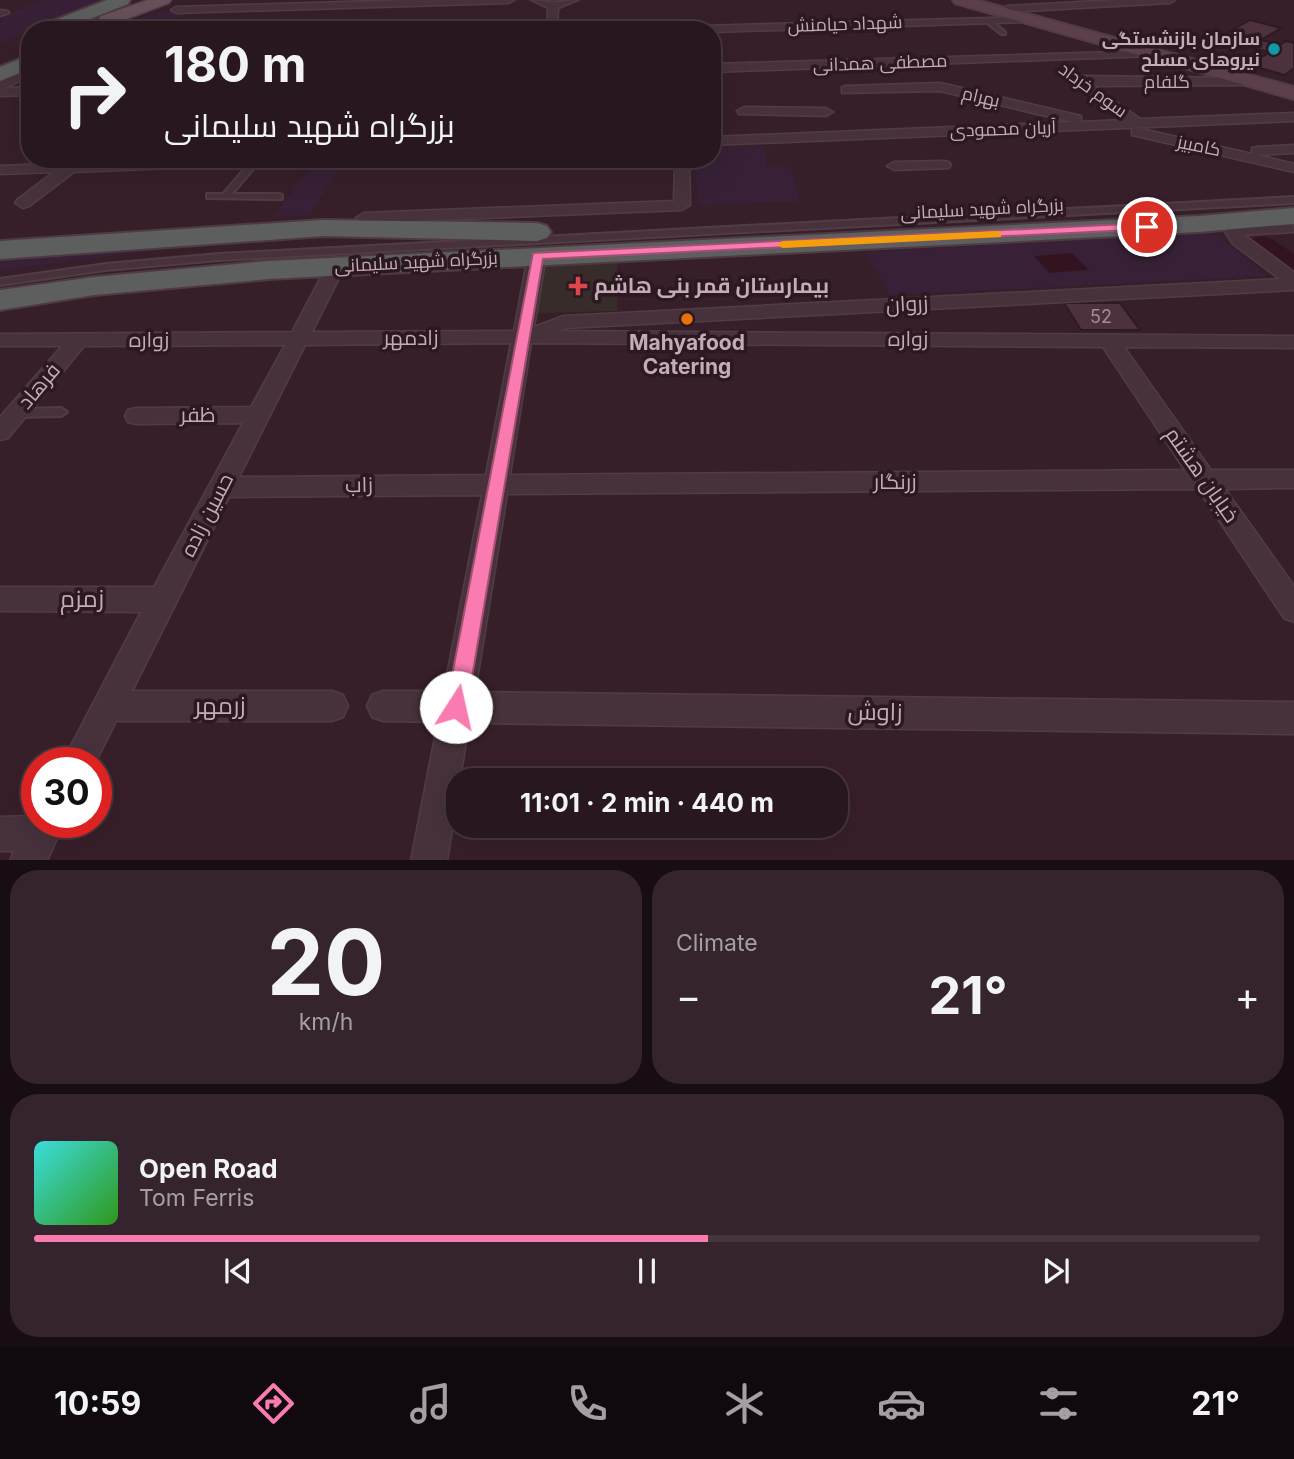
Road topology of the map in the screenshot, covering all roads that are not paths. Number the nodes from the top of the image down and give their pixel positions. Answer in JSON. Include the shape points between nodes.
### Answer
{"nodes":[{"id":1,"x":112,"y":0,"type":"edge"},
{"id":2,"x":122,"y":0,"type":"edge"},
{"id":3,"x":147,"y":0,"type":"edge"},
{"id":4,"x":509,"y":0,"type":"edge"},
{"id":5,"x":536,"y":0,"type":"edge"},
{"id":6,"x":573,"y":0,"type":"edge"},
{"id":7,"x":960,"y":0,"type":"edge"},
{"id":8,"x":1170,"y":0,"type":"edge"},
{"id":9,"x":455,"y":1,"type":"edge"},
{"id":10,"x":1093,"y":2,"type":"edge"},
{"id":11,"x":170,"y":5,"type":"edge"},
{"id":12,"x":553,"y":5,"type":"junction"},
{"id":13,"x":992,"y":15,"type":"junction"},
{"id":14,"x":107,"y":20,"type":"junction"},
{"id":15,"x":88,"y":21,"type":"edge"},
{"id":16,"x":90,"y":21,"type":"edge"},
{"id":17,"x":103,"y":21,"type":"edge"},
{"id":18,"x":552,"y":21,"type":"edge"},
{"id":19,"x":721,"y":27,"type":"edge"},
{"id":20,"x":1003,"y":33,"type":"dead end"},
{"id":21,"x":21,"y":48,"type":"edge"},
{"id":22,"x":1149,"y":54,"type":"junction"},
{"id":23,"x":1047,"y":57,"type":"junction"},
{"id":24,"x":0,"y":65,"type":"edge"},
{"id":25,"x":21,"y":65,"type":"edge"},
{"id":26,"x":721,"y":68,"type":"edge"},
{"id":27,"x":0,"y":75,"type":"edge"},
{"id":28,"x":21,"y":75,"type":"edge"},
{"id":29,"x":1082,"y":82,"type":"junction"},
{"id":30,"x":1253,"y":82,"type":"junction"},
{"id":31,"x":0,"y":86,"type":"edge"},
{"id":32,"x":846,"y":90,"type":"dead end"},
{"id":33,"x":21,"y":91,"type":"edge"},
{"id":34,"x":0,"y":92,"type":"edge"},
{"id":35,"x":1294,"y":93,"type":"edge"},
{"id":36,"x":744,"y":111,"type":"dead end"},
{"id":37,"x":789,"y":112,"type":"junction"},
{"id":38,"x":825,"y":112,"type":"dead end"},
{"id":39,"x":1294,"y":117,"type":"edge"},
{"id":40,"x":1138,"y":124,"type":"junction"},
{"id":41,"x":1103,"y":125,"type":"junction"},
{"id":42,"x":794,"y":138,"type":"junction"},
{"id":43,"x":721,"y":141,"type":"edge"},
{"id":44,"x":910,"y":149,"type":"junction"},
{"id":45,"x":1294,"y":149,"type":"edge"},
{"id":46,"x":1230,"y":152,"type":"junction"},
{"id":47,"x":943,"y":165,"type":"dead end"},
{"id":48,"x":894,"y":166,"type":"dead end"},
{"id":49,"x":1294,"y":167,"type":"edge"},
{"id":50,"x":21,"y":168,"type":"edge"},
{"id":51,"x":68,"y":168,"type":"edge"},
{"id":52,"x":257,"y":168,"type":"edge"},
{"id":53,"x":682,"y":168,"type":"edge"},
{"id":54,"x":0,"y":170,"type":"edge"},
{"id":55,"x":1294,"y":194,"type":"edge"},
{"id":56,"x":210,"y":196,"type":"dead end"},
{"id":57,"x":225,"y":196,"type":"junction"},
{"id":58,"x":279,"y":197,"type":"dead end"},
{"id":59,"x":1294,"y":200,"type":"edge"},
{"id":60,"x":23,"y":203,"type":"dead end"},
{"id":61,"x":365,"y":218,"type":"dead end"},
{"id":62,"x":1293,"y":224,"type":"edge"},
{"id":63,"x":275,"y":231,"type":"junction"},
{"id":64,"x":0,"y":239,"type":"edge"},
{"id":65,"x":537,"y":244,"type":"junction"},
{"id":66,"x":0,"y":250,"type":"edge"},
{"id":67,"x":336,"y":266,"type":"junction"},
{"id":68,"x":0,"y":274,"type":"edge"},
{"id":69,"x":0,"y":282,"type":"edge"},
{"id":70,"x":1294,"y":282,"type":"edge"},
{"id":71,"x":0,"y":287,"type":"edge"},
{"id":72,"x":0,"y":300,"type":"edge"},
{"id":73,"x":523,"y":337,"type":"junction"},
{"id":74,"x":299,"y":338,"type":"junction"},
{"id":75,"x":0,"y":340,"type":"edge"},
{"id":76,"x":78,"y":340,"type":"junction"},
{"id":77,"x":1109,"y":341,"type":"junction"},
{"id":78,"x":1294,"y":342,"type":"edge"},
{"id":79,"x":61,"y":412,"type":"dead end"},
{"id":80,"x":16,"y":413,"type":"junction"},
{"id":81,"x":259,"y":415,"type":"junction"},
{"id":82,"x":136,"y":416,"type":"dead end"},
{"id":83,"x":0,"y":432,"type":"edge"},
{"id":84,"x":1294,"y":479,"type":"edge"},
{"id":85,"x":1205,"y":480,"type":"junction"},
{"id":86,"x":496,"y":484,"type":"junction"},
{"id":87,"x":222,"y":487,"type":"junction"},
{"id":88,"x":0,"y":599,"type":"edge"},
{"id":89,"x":163,"y":600,"type":"junction"},
{"id":90,"x":1294,"y":609,"type":"edge"},
{"id":91,"x":108,"y":706,"type":"junction"},
{"id":92,"x":332,"y":706,"type":"dead end"},
{"id":93,"x":383,"y":706,"type":"dead end"},
{"id":94,"x":456,"y":707,"type":"junction"},
{"id":95,"x":1294,"y":718,"type":"edge"},
{"id":96,"x":86,"y":747,"type":"edge"},
{"id":97,"x":0,"y":834,"type":"edge"},
{"id":98,"x":39,"y":839,"type":"edge"},
{"id":99,"x":429,"y":860,"type":"edge"}],
"edges":[{"from":1,"to":15,"type":"main road"},
{"from":2,"to":16,"type":"highway"},
{"from":3,"to":14,"type":"highway"},
{"from":4,"to":9,"type":"street"},
{"from":5,"to":12,"type":"street"},
{"from":6,"to":12,"type":"street"},
{"from":7,"to":13,"type":"main road"},
{"from":8,"to":10,"type":"street","name":"شهداد حیامنش"},
{"from":9,"to":11,"type":"street"},
{"from":10,"to":13,"type":"street","name":"شهداد حیامنش"},
{"from":11,"to":14,"type":"main road"},
{"from":12,"to":18,"type":"street"},
{"from":13,"to":19,"type":"street","name":"شهداد حیامنش"},
{"from":13,"to":20,"type":"lane"},
{"from":13,"to":22,"type":"main road","via":[[1025,19]]},
{"from":14,"to":17,"type":"highway"},
{"from":21,"to":24,"type":"highway"},
{"from":22,"to":23,"type":"street","name":"مصطفی همدانی"},
{"from":22,"to":30,"type":"main road"},
{"from":23,"to":26,"type":"street","name":"مصطفی همدانی"},
{"from":23,"to":29,"type":"street","name":"سوم خرداد"},
{"from":25,"to":27,"type":"highway"},
{"from":28,"to":31,"type":"street"},
{"from":29,"to":30,"type":"street","name":"گلفام"},
{"from":29,"to":40,"type":"street","name":"سوم خرداد"},
{"from":30,"to":35,"type":"main road"},
{"from":32,"to":41,"type":"street","name":"بهرام","via":[[940,87]]},
{"from":33,"to":34,"type":"street"},
{"from":36,"to":37,"type":"street"},
{"from":37,"to":38,"type":"street"},
{"from":37,"to":42,"type":"street"},
{"from":39,"to":40,"type":"street","name":"آریان محمودی"},
{"from":40,"to":41,"type":"street","name":"آریان محمودی"},
{"from":41,"to":44,"type":"street","name":"آریان محمودی"},
{"from":41,"to":46,"type":"street","name":"کامبیز"},
{"from":42,"to":43,"type":"street","name":"آریان محمودی"},
{"from":42,"to":44,"type":"street","name":"آریان محمودی"},
{"from":44,"to":47,"type":"street"},
{"from":44,"to":48,"type":"street"},
{"from":45,"to":46,"type":"street"},
{"from":46,"to":49,"type":"street","name":"کامبیز"},
{"from":50,"to":54,"type":"street"},
{"from":51,"to":60,"type":"street"},
{"from":52,"to":57,"type":"lane"},
{"from":53,"to":61,"type":"street","via":[[682,205]]},
{"from":55,"to":65,"type":"highway","name":"بزرگراه شهید سلیمانی"},
{"from":56,"to":57,"type":"lane"},
{"from":57,"to":58,"type":"lane"},
{"from":59,"to":69,"type":"lane","via":[[219,257]]},
{"from":62,"to":65,"type":"highway","name":"بزرگراه شهید سلیمانی"},
{"from":62,"to":70,"type":"street","via":[[1233,232]]},
{"from":62,"to":71,"type":"lane","via":[[219,262]]},
{"from":63,"to":64,"type":"highway","via":[[119,232]]},
{"from":63,"to":65,"type":"highway","via":[[323,228]]},
{"from":63,"to":66,"type":"highway"},
{"from":65,"to":67,"type":"highway","name":"بزرگراه شهید سلیمانی"},
{"from":65,"to":68,"type":"highway","name":"بزرگراه شهید سلیمانی","via":[[193,251]]},
{"from":65,"to":73,"type":"street"},
{"from":67,"to":72,"type":"highway","name":"بزرگراه شهید سلیمانی","via":[[94,286]]},
{"from":67,"to":74,"type":"street","name":"حسین زاده"},
{"from":70,"to":73,"type":"street","name":"زروان","via":[[564,322]]},
{"from":73,"to":74,"type":"street","name":"زادمهر"},
{"from":73,"to":77,"type":"street","name":"زواره"},
{"from":73,"to":86,"type":"street"},
{"from":74,"to":76,"type":"street","name":"زواره"},
{"from":74,"to":81,"type":"street","name":"حسین زاده"},
{"from":75,"to":76,"type":"street","name":"زواره"},
{"from":76,"to":80,"type":"street","name":"فرهاد"},
{"from":77,"to":78,"type":"street","name":"زواره"},
{"from":77,"to":85,"type":"street","name":"خیابان هشتم"},
{"from":79,"to":80,"type":"lane"},
{"from":80,"to":83,"type":"street","name":"فرهاد"},
{"from":81,"to":82,"type":"street","name":"ظفر"},
{"from":81,"to":87,"type":"street","name":"حسین زاده"},
{"from":84,"to":85,"type":"street","name":"زرنگار"},
{"from":85,"to":86,"type":"street","name":"زرنگار"},
{"from":85,"to":90,"type":"street","name":"خیابان هشتم"},
{"from":86,"to":87,"type":"street","name":"زاب"},
{"from":86,"to":94,"type":"street"},
{"from":87,"to":89,"type":"street","name":"حسین زاده"},
{"from":88,"to":89,"type":"street","name":"زمزم"},
{"from":89,"to":91,"type":"street","name":"حسین زاده"},
{"from":91,"to":92,"type":"street","name":"زرمهر"},
{"from":91,"to":96,"type":"street","name":"حسین زاده"},
{"from":93,"to":94,"type":"street"},
{"from":94,"to":95,"type":"street","name":"زاوش"},
{"from":94,"to":99,"type":"street"},
{"from":97,"to":98,"type":"street"}]}
